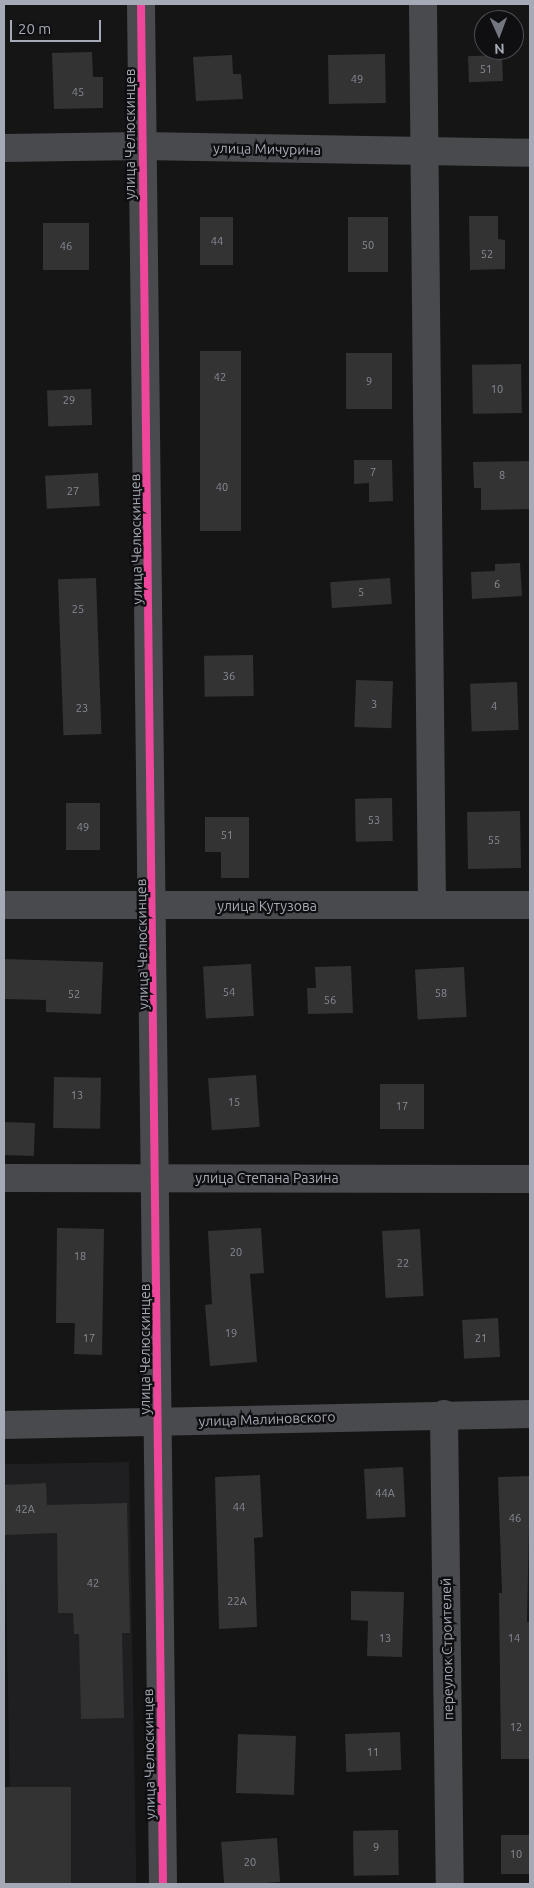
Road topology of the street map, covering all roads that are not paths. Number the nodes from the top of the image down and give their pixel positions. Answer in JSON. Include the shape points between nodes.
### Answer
{"nodes":[{"id":1,"x":142,"y":4,"type":"edge"},
{"id":2,"x":424,"y":4,"type":"edge"},
{"id":3,"x":142,"y":146,"type":"junction"},
{"id":4,"x":4,"y":148,"type":"edge"},
{"id":5,"x":426,"y":153,"type":"junction"},
{"id":6,"x":530,"y":153,"type":"edge"},
{"id":7,"x":4,"y":905,"type":"edge"},
{"id":8,"x":432,"y":905,"type":"junction"},
{"id":9,"x":530,"y":905,"type":"edge"},
{"id":10,"x":154,"y":906,"type":"junction"},
{"id":11,"x":4,"y":1178,"type":"edge"},
{"id":12,"x":157,"y":1178,"type":"junction"},
{"id":13,"x":530,"y":1179,"type":"edge"},
{"id":14,"x":444,"y":1414,"type":"junction"},
{"id":15,"x":530,"y":1414,"type":"edge"},
{"id":16,"x":158,"y":1423,"type":"junction"},
{"id":17,"x":4,"y":1425,"type":"edge"},
{"id":18,"x":163,"y":1884,"type":"edge"},
{"id":19,"x":450,"y":1884,"type":"edge"}],
"edges":[{"from":1,"to":3,"type":"street","name":"улица Челюскинцев"},
{"from":2,"to":5,"type":"street"},
{"from":3,"to":4,"type":"street","name":"улица Мичурина"},
{"from":3,"to":5,"type":"street","name":"улица Мичурина"},
{"from":3,"to":10,"type":"street","name":"улица Челюскинцев"},
{"from":5,"to":6,"type":"street","name":"улица Мичурина"},
{"from":5,"to":8,"type":"street"},
{"from":7,"to":10,"type":"street","name":"улица Кутузова"},
{"from":8,"to":9,"type":"street","name":"улица Кутузова"},
{"from":8,"to":10,"type":"street","name":"улица Кутузова"},
{"from":10,"to":12,"type":"street","name":"улица Челюскинцев"},
{"from":11,"to":12,"type":"street","name":"улица Степана Разина"},
{"from":12,"to":13,"type":"street","name":"улица Степана Разина"},
{"from":12,"to":16,"type":"street","name":"улица Челюскинцев"},
{"from":14,"to":15,"type":"street","name":"улица Малиновского"},
{"from":14,"to":16,"type":"street","name":"улица Малиновского"},
{"from":14,"to":19,"type":"street","name":"переулок Строителей"},
{"from":16,"to":17,"type":"street","name":"улица Малиновского"},
{"from":16,"to":18,"type":"street","name":"улица Челюскинцев"}]}
